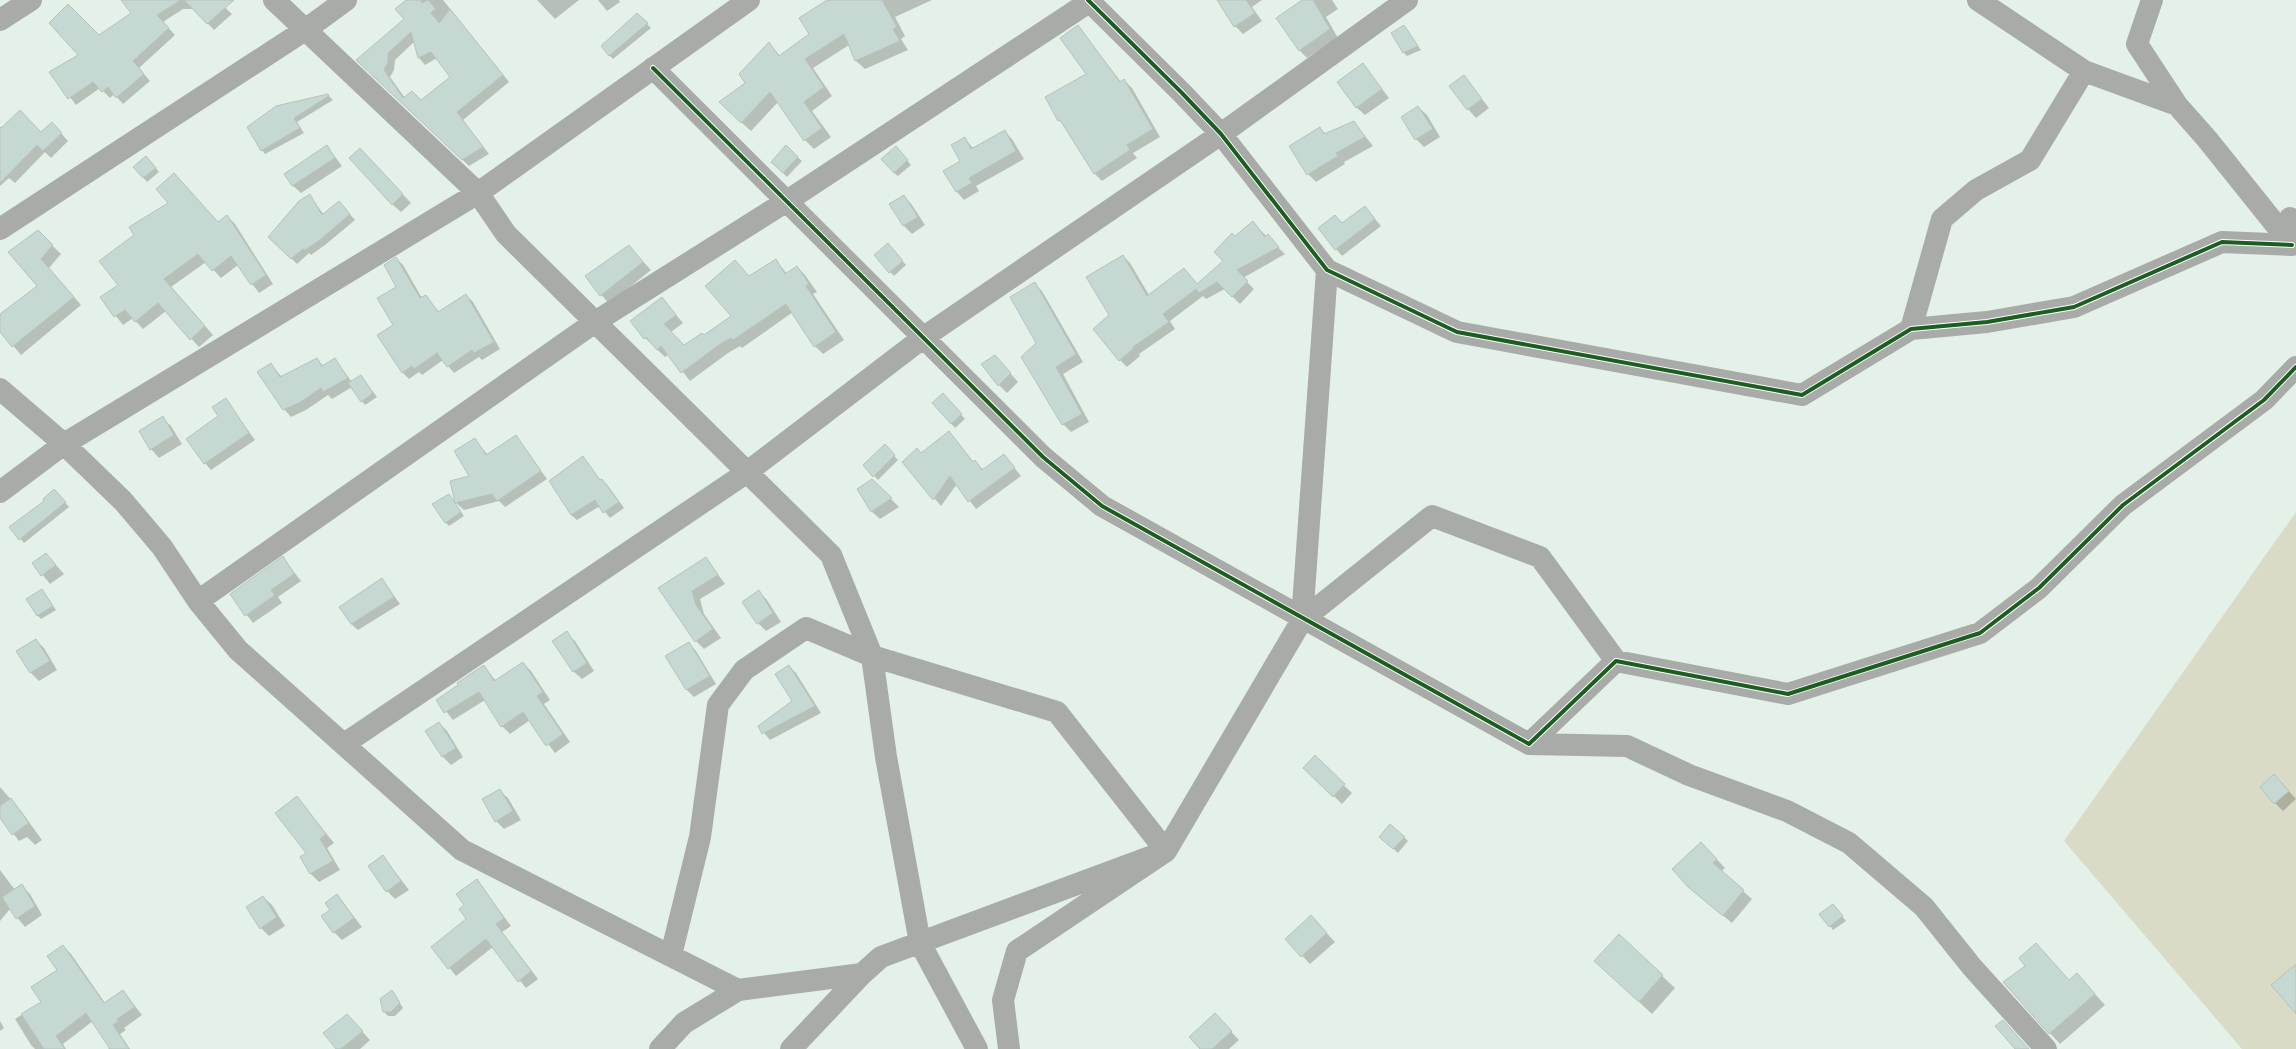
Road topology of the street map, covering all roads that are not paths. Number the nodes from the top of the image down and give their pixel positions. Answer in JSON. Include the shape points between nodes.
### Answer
{"nodes":[{"id":1,"x":31,"y":0,"type":"edge"},
{"id":2,"x":274,"y":0,"type":"edge"},
{"id":3,"x":346,"y":0,"type":"edge"},
{"id":4,"x":749,"y":0,"type":"edge"},
{"id":5,"x":1407,"y":0,"type":"edge"},
{"id":6,"x":1978,"y":0,"type":"edge"},
{"id":7,"x":2152,"y":0,"type":"edge"},
{"id":8,"x":1090,"y":1,"type":"edge"},
{"id":9,"x":0,"y":20,"type":"edge"},
{"id":10,"x":306,"y":30,"type":"junction"},
{"id":11,"x":653,"y":68,"type":"junction"},
{"id":12,"x":2084,"y":71,"type":"junction"},
{"id":13,"x":2176,"y":105,"type":"junction"},
{"id":14,"x":1221,"y":134,"type":"junction"},
{"id":15,"x":478,"y":192,"type":"junction"},
{"id":16,"x":787,"y":201,"type":"junction"},
{"id":17,"x":0,"y":229,"type":"edge"},
{"id":18,"x":2294,"y":241,"type":"edge"},
{"id":19,"x":1327,"y":270,"type":"junction"},
{"id":20,"x":595,"y":322,"type":"junction"},
{"id":21,"x":1911,"y":329,"type":"junction"},
{"id":22,"x":924,"y":337,"type":"junction"},
{"id":23,"x":2296,"y":367,"type":"edge"},
{"id":24,"x":0,"y":389,"type":"edge"},
{"id":25,"x":64,"y":444,"type":"junction"},
{"id":26,"x":746,"y":473,"type":"junction"},
{"id":27,"x":0,"y":492,"type":"edge"},
{"id":28,"x":198,"y":601,"type":"junction"},
{"id":29,"x":1302,"y":620,"type":"junction"},
{"id":30,"x":872,"y":656,"type":"junction"},
{"id":31,"x":1616,"y":661,"type":"junction"},
{"id":32,"x":344,"y":744,"type":"junction"},
{"id":33,"x":1529,"y":744,"type":"junction"},
{"id":34,"x":1166,"y":851,"type":"junction"},
{"id":35,"x":920,"y":943,"type":"junction"},
{"id":36,"x":671,"y":955,"type":"junction"},
{"id":37,"x":862,"y":974,"type":"junction"},
{"id":38,"x":738,"y":990,"type":"junction"},
{"id":39,"x":660,"y":1049,"type":"edge"},
{"id":40,"x":791,"y":1049,"type":"edge"},
{"id":41,"x":978,"y":1049,"type":"edge"},
{"id":42,"x":1009,"y":1049,"type":"edge"},
{"id":43,"x":2046,"y":1049,"type":"edge"}],
"edges":[{"from":1,"to":9,"type":"street"},
{"from":2,"to":10,"type":"street"},
{"from":3,"to":10,"type":"street"},
{"from":4,"to":11,"type":"street"},
{"from":5,"to":14,"type":"street"},
{"from":6,"to":12,"type":"street"},
{"from":7,"to":13,"type":"street","via":[[2137,44]]},
{"from":8,"to":14,"type":"street"},
{"from":8,"to":16,"type":"street"},
{"from":10,"to":15,"type":"street"},
{"from":10,"to":17,"type":"street"},
{"from":11,"to":15,"type":"street"},
{"from":11,"to":16,"type":"street"},
{"from":12,"to":13,"type":"street"},
{"from":12,"to":21,"type":"street","via":[[2030,160],[1976,190],[1942,219]]},
{"from":13,"to":18,"type":"street"},
{"from":14,"to":19,"type":"street"},
{"from":14,"to":22,"type":"street"},
{"from":15,"to":20,"type":"street","via":[[506,234]]},
{"from":15,"to":25,"type":"street"},
{"from":16,"to":20,"type":"street"},
{"from":16,"to":22,"type":"street"},
{"from":18,"to":21,"type":"street","via":[[2222,242],[2074,307],[1987,322]]},
{"from":19,"to":21,"type":"street","via":[[1457,332],[1802,395]]},
{"from":19,"to":29,"type":"street"},
{"from":20,"to":26,"type":"street"},
{"from":20,"to":28,"type":"street"},
{"from":22,"to":26,"type":"street"},
{"from":22,"to":29,"type":"street","via":[[1043,457],[1102,506]]},
{"from":23,"to":31,"type":"street","via":[[2264,400],[2123,505],[2039,588],[1980,633],[1788,694]]},
{"from":24,"to":25,"type":"street"},
{"from":25,"to":27,"type":"street"},
{"from":25,"to":28,"type":"street","via":[[123,502],[162,547]]},
{"from":26,"to":30,"type":"street","via":[[831,555]]},
{"from":26,"to":32,"type":"street"},
{"from":28,"to":32,"type":"street","via":[[238,650]]},
{"from":29,"to":31,"type":"street","via":[[1432,516],[1540,557]]},
{"from":29,"to":33,"type":"street"},
{"from":29,"to":34,"type":"street"},
{"from":30,"to":34,"type":"street","via":[[1056,712]]},
{"from":30,"to":35,"type":"street","via":[[886,757]]},
{"from":30,"to":36,"type":"street","via":[[806,628],[744,670],[718,705],[700,837]]},
{"from":31,"to":33,"type":"street"},
{"from":32,"to":36,"type":"street","via":[[462,850]]},
{"from":33,"to":43,"type":"street","via":[[1627,746],[1689,775],[1787,811],[1849,843],[1924,907],[1972,967]]},
{"from":34,"to":35,"type":"street"},
{"from":34,"to":42,"type":"street","via":[[1017,951],[1003,1000]]},
{"from":35,"to":37,"type":"street","via":[[881,957]]},
{"from":35,"to":41,"type":"street"},
{"from":36,"to":38,"type":"street"},
{"from":37,"to":38,"type":"street"},
{"from":37,"to":40,"type":"street"},
{"from":38,"to":39,"type":"street","via":[[684,1023]]}]}
